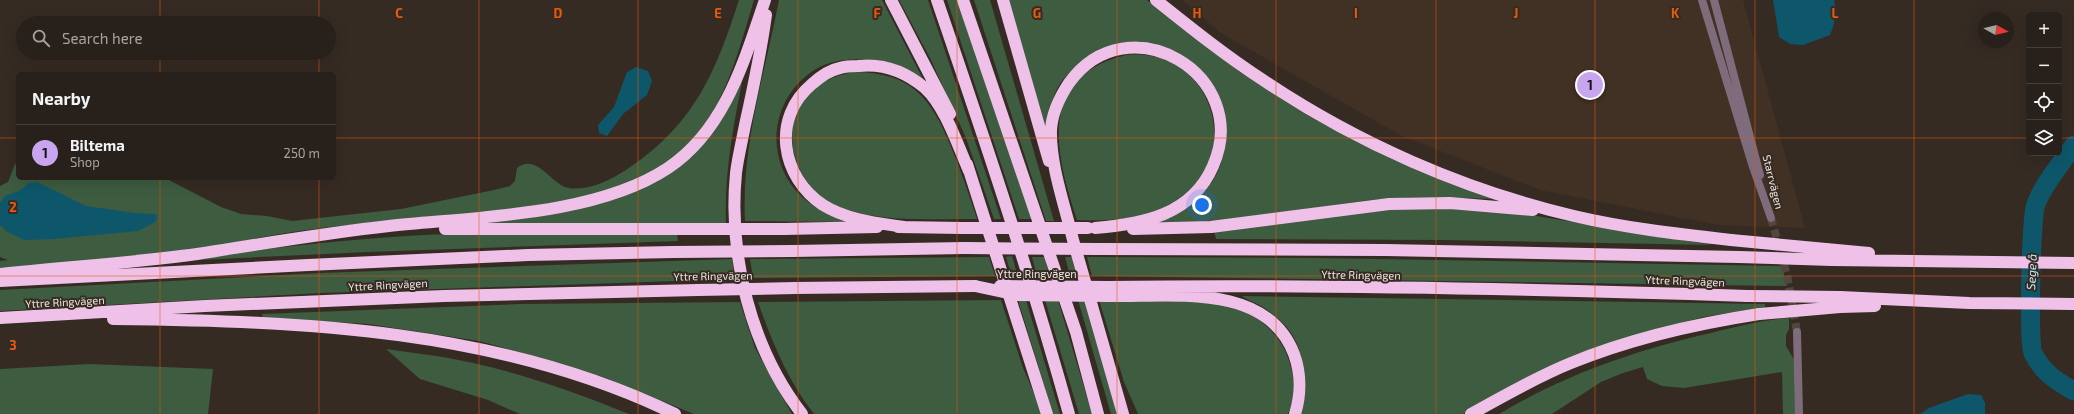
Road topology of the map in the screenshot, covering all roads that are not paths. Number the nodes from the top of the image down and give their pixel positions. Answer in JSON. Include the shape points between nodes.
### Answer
{"nodes":[{"id":1,"x":766,"y":0,"type":"edge"},
{"id":2,"x":892,"y":0,"type":"edge"},
{"id":3,"x":937,"y":0,"type":"edge"},
{"id":4,"x":963,"y":0,"type":"edge"},
{"id":5,"x":1003,"y":0,"type":"edge"},
{"id":6,"x":1156,"y":0,"type":"edge"},
{"id":7,"x":1702,"y":0,"type":"edge"},
{"id":8,"x":1714,"y":0,"type":"edge"},
{"id":9,"x":969,"y":171,"type":"junction"},
{"id":10,"x":1572,"y":215,"type":"junction"},
{"id":11,"x":904,"y":227,"type":"junction"},
{"id":12,"x":1091,"y":228,"type":"junction"},
{"id":13,"x":358,"y":231,"type":"junction"},
{"id":14,"x":1073,"y":240,"type":"junction"},
{"id":15,"x":1968,"y":261,"type":"junction"},
{"id":16,"x":2074,"y":263,"type":"edge"},
{"id":17,"x":0,"y":274,"type":"edge"},
{"id":18,"x":0,"y":281,"type":"edge"},
{"id":19,"x":1109,"y":291,"type":"junction"},
{"id":20,"x":1840,"y":302,"type":"junction"},
{"id":21,"x":2074,"y":304,"type":"edge"},
{"id":22,"x":5,"y":318,"type":"edge"},
{"id":23,"x":1097,"y":322,"type":"junction"},
{"id":24,"x":1797,"y":332,"type":"tunnel mouth"},
{"id":25,"x":1556,"y":370,"type":"junction"},
{"id":26,"x":675,"y":414,"type":"edge"},
{"id":27,"x":802,"y":414,"type":"edge"},
{"id":28,"x":1047,"y":414,"type":"edge"},
{"id":29,"x":1069,"y":414,"type":"edge"},
{"id":30,"x":1098,"y":414,"type":"edge"},
{"id":31,"x":1123,"y":414,"type":"edge"},
{"id":32,"x":1132,"y":414,"type":"edge"},
{"id":33,"x":1295,"y":414,"type":"edge"},
{"id":34,"x":1471,"y":414,"type":"edge"},
{"id":35,"x":1486,"y":414,"type":"edge"},
{"id":36,"x":1798,"y":414,"type":"edge"}],
"edges":[{"from":1,"to":13,"type":"highway","via":[[734,86],[721,111],[690,150],[667,169],[614,194],[576,203],[458,221]]},
{"from":1,"to":27,"type":"highway","via":[[762,44],[736,171],[736,238],[747,304],[767,355],[783,387]]},
{"from":2,"to":9,"type":"highway","via":[[946,103]]},
{"from":3,"to":29,"type":"highway","via":[[990,152]]},
{"from":4,"to":30,"type":"highway","via":[[1076,332]]},
{"from":5,"to":14,"type":"highway","via":[[1028,93]]},
{"from":6,"to":10,"type":"highway","via":[[1263,81],[1371,142],[1452,178]]},
{"from":7,"to":8,"type":"street","name":"Starrvägen","via":[[1752,167],[1771,218]]},
{"from":9,"to":11,"type":"highway","via":[[938,105],[926,89],[904,74],[890,68],[869,65],[840,68],[822,75],[794,104],[786,124],[786,147],[790,167],[810,195],[824,205],[847,215]]},
{"from":9,"to":28,"type":"highway"},
{"from":10,"to":12,"type":"highway","via":[[1450,202],[1354,208],[1211,227]]},
{"from":10,"to":15,"type":"highway","bridge":true,"via":[[1670,234]]},
{"from":11,"to":12,"type":"highway","bridge":true},
{"from":11,"to":13,"type":"highway","bridge":true},
{"from":12,"to":14,"type":"highway","via":[[1143,222],[1164,215],[1182,206],[1208,178],[1216,160],[1221,136],[1217,107],[1201,78],[1186,64],[1171,56],[1143,47],[1119,49],[1095,58],[1076,73],[1055,107],[1051,130],[1053,154]]},
{"from":13,"to":17,"type":"highway","via":[[196,254]]},
{"from":14,"to":23,"type":"highway"},
{"from":15,"to":16,"type":"highway"},
{"from":15,"to":18,"type":"highway","bridge":true,"via":[[1386,250],[964,248],[528,255]]},
{"from":19,"to":20,"type":"highway","name":"Yttre Ringvägen","bridge":true,"via":[[1185,286],[1577,290]]},
{"from":19,"to":22,"type":"highway","name":"Yttre Ringvägen","bridge":true,"via":[[975,286],[444,296]]},
{"from":19,"to":33,"type":"highway","via":[[1230,301],[1265,316],[1282,331],[1299,367],[1300,390]]},
{"from":20,"to":21,"type":"highway","via":[[1900,306],[1928,301]]},
{"from":20,"to":25,"type":"highway","bridge":true,"via":[[1663,332],[1598,352]]},
{"from":22,"to":26,"type":"highway","via":[[262,322],[351,328],[414,336],[467,346],[564,371],[614,388]]},
{"from":23,"to":31,"type":"highway"},
{"from":23,"to":32,"type":"highway"},
{"from":24,"to":36,"type":"street"},
{"from":25,"to":34,"type":"highway"},
{"from":25,"to":35,"type":"highway","via":[[1530,390]]}]}
